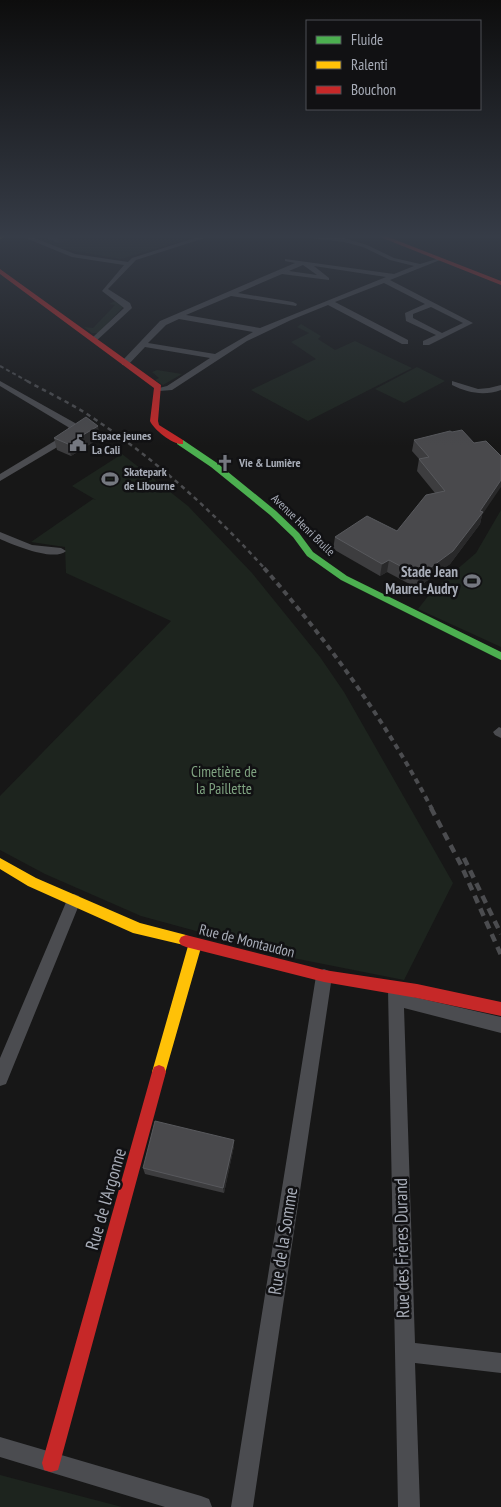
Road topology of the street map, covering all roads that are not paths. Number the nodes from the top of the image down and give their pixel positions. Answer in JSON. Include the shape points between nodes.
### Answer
{"nodes":[{"id":1,"x":48,"y":305,"type":"edge"},
{"id":2,"x":127,"y":305,"type":"edge"},
{"id":3,"x":201,"y":305,"type":"edge"},
{"id":4,"x":294,"y":305,"type":"edge"},
{"id":5,"x":303,"y":305,"type":"edge"},
{"id":6,"x":320,"y":305,"type":"edge"},
{"id":7,"x":335,"y":305,"type":"edge"},
{"id":8,"x":428,"y":305,"type":"edge"},
{"id":9,"x":434,"y":305,"type":"edge"},
{"id":10,"x":316,"y":307,"type":"junction"},
{"id":11,"x":302,"y":312,"type":"junction"},
{"id":12,"x":176,"y":316,"type":"junction"},
{"id":13,"x":242,"y":327,"type":"junction"},
{"id":14,"x":262,"y":331,"type":"junction"},
{"id":15,"x":441,"y":335,"type":"junction"},
{"id":16,"x":251,"y":336,"type":"junction"},
{"id":17,"x":95,"y":340,"type":"junction"},
{"id":18,"x":405,"y":342,"type":"dead end"},
{"id":19,"x":426,"y":343,"type":"dead end"},
{"id":20,"x":143,"y":344,"type":"junction"},
{"id":21,"x":217,"y":357,"type":"junction"},
{"id":22,"x":125,"y":363,"type":"junction"},
{"id":23,"x":0,"y":382,"type":"edge"},
{"id":24,"x":455,"y":383,"type":"dead end"},
{"id":25,"x":501,"y":387,"type":"edge"},
{"id":26,"x":159,"y":389,"type":"junction"},
{"id":27,"x":0,"y":478,"type":"edge"},
{"id":28,"x":0,"y":535,"type":"edge"},
{"id":29,"x":61,"y":551,"type":"dead end"},
{"id":30,"x":501,"y":656,"type":"edge"},
{"id":31,"x":0,"y":863,"type":"edge"},
{"id":32,"x":74,"y":900,"type":"junction"},
{"id":33,"x":195,"y":944,"type":"junction"},
{"id":34,"x":324,"y":976,"type":"junction"},
{"id":35,"x":396,"y":989,"type":"junction"},
{"id":36,"x":501,"y":1009,"type":"edge"},
{"id":37,"x":501,"y":1025,"type":"edge"},
{"id":38,"x":0,"y":1078,"type":"edge"},
{"id":39,"x":405,"y":1352,"type":"junction"},
{"id":40,"x":501,"y":1364,"type":"edge"},
{"id":41,"x":0,"y":1447,"type":"edge"},
{"id":42,"x":51,"y":1463,"type":"junction"},
{"id":43,"x":201,"y":1507,"type":"edge"},
{"id":44,"x":242,"y":1507,"type":"edge"},
{"id":45,"x":409,"y":1507,"type":"edge"}],
"edges":[{"from":1,"to":17,"type":"street"},
{"from":2,"to":17,"type":"street"},
{"from":3,"to":12,"type":"street"},
{"from":4,"to":11,"type":"street"},
{"from":5,"to":10,"type":"street"},
{"from":6,"to":10,"type":"street"},
{"from":7,"to":18,"type":"street"},
{"from":8,"to":15,"type":"street","via":[[409,313],[410,319]]},
{"from":9,"to":15,"type":"street","via":[[469,323]]},
{"from":10,"to":11,"type":"street"},
{"from":11,"to":14,"type":"street"},
{"from":12,"to":13,"type":"street"},
{"from":12,"to":20,"type":"street","via":[[163,323]]},
{"from":13,"to":14,"type":"street"},
{"from":13,"to":16,"type":"street"},
{"from":14,"to":16,"type":"street"},
{"from":15,"to":19,"type":"street"},
{"from":16,"to":21,"type":"street"},
{"from":17,"to":22,"type":"street"},
{"from":20,"to":21,"type":"street"},
{"from":20,"to":22,"type":"street"},
{"from":21,"to":26,"type":"street","via":[[169,388]]},
{"from":22,"to":26,"type":"street"},
{"from":23,"to":27,"type":"street","via":[[72,425],[75,431]]},
{"from":24,"to":25,"type":"street","via":[[468,390],[486,392]]},
{"from":26,"to":30,"type":"street","name":"Avenue Henri Brulle","via":[[156,426],[214,465],[273,514],[326,567]]},
{"from":28,"to":29,"type":"street","via":[[30,548]]},
{"from":31,"to":32,"type":"street","name":"Rue de Montaudon","via":[[32,882]]},
{"from":32,"to":33,"type":"street","name":"Rue de Montaudon","via":[[138,929]]},
{"from":32,"to":38,"type":"street"},
{"from":33,"to":34,"type":"street","name":"Rue de Montaudon"},
{"from":33,"to":42,"type":"street","name":"Rue de l'Argonne"},
{"from":34,"to":35,"type":"street","name":"Rue de Montaudon"},
{"from":34,"to":44,"type":"street","name":"Rue de la Somme"},
{"from":35,"to":36,"type":"street","name":"Rue de Montaudon"},
{"from":35,"to":37,"type":"street","via":[[410,1003]]},
{"from":35,"to":39,"type":"street","name":"Rue des Frères Durand"},
{"from":39,"to":40,"type":"street"},
{"from":39,"to":45,"type":"street","name":"Rue des Frères Durand"},
{"from":41,"to":42,"type":"street"},
{"from":42,"to":43,"type":"street"}]}
